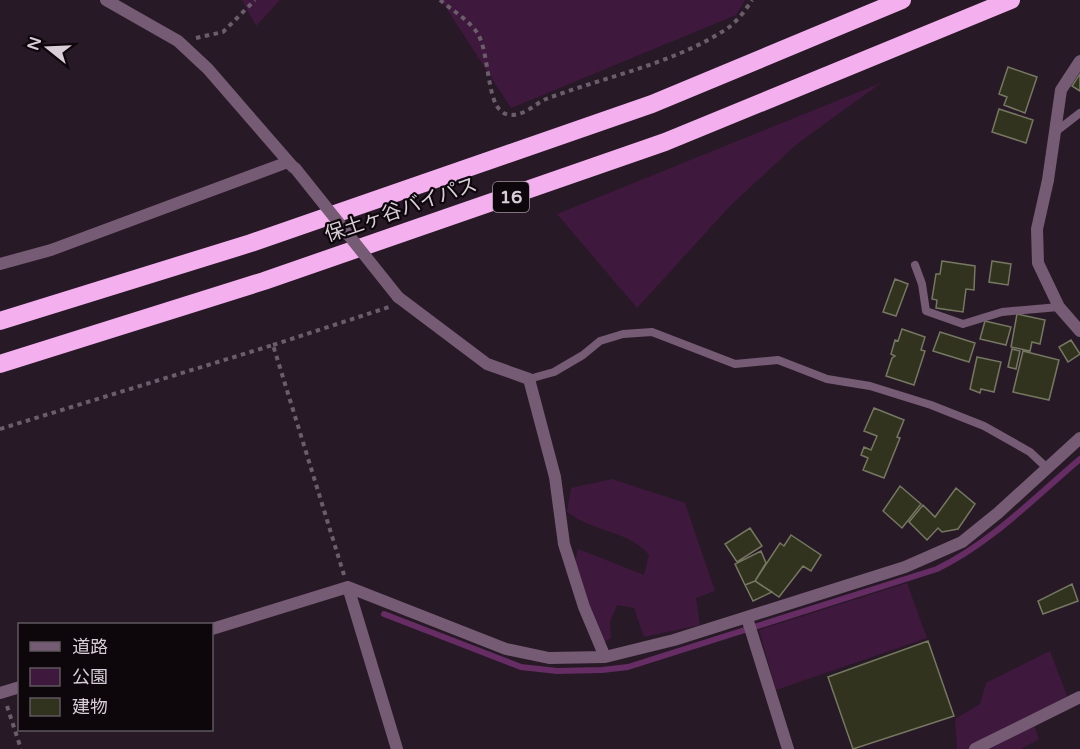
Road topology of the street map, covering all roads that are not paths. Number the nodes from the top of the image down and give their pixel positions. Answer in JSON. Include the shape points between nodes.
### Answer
{"nodes":[{"id":1,"x":106,"y":0,"type":"edge"},
{"id":2,"x":902,"y":0,"type":"edge"},
{"id":3,"x":1011,"y":0,"type":"edge"},
{"id":4,"x":1080,"y":61,"type":"edge"},
{"id":5,"x":1080,"y":113,"type":"edge"},
{"id":6,"x":1053,"y":134,"type":"junction"},
{"id":7,"x":291,"y":165,"type":"junction"},
{"id":8,"x":0,"y":264,"type":"edge"},
{"id":9,"x":915,"y":265,"type":"dead end"},
{"id":10,"x":1059,"y":308,"type":"junction"},
{"id":11,"x":0,"y":321,"type":"edge"},
{"id":12,"x":1080,"y":331,"type":"edge"},
{"id":13,"x":0,"y":364,"type":"edge"},
{"id":14,"x":529,"y":380,"type":"junction"},
{"id":15,"x":1080,"y":438,"type":"edge"},
{"id":16,"x":1047,"y":468,"type":"junction"},
{"id":17,"x":348,"y":587,"type":"junction"},
{"id":18,"x":747,"y":618,"type":"junction"},
{"id":19,"x":213,"y":628,"type":"edge"},
{"id":20,"x":605,"y":657,"type":"junction"},
{"id":21,"x":18,"y":688,"type":"edge"},
{"id":22,"x":2,"y":692,"type":"edge"},
{"id":23,"x":1080,"y":697,"type":"edge"},
{"id":24,"x":397,"y":749,"type":"edge"},
{"id":25,"x":788,"y":749,"type":"edge"},
{"id":26,"x":975,"y":749,"type":"edge"}],
"edges":[{"from":1,"to":7,"type":"street","via":[[178,41],[208,69]]},
{"from":2,"to":11,"type":"highway","name":"保土ヶ谷バイパス","number":"16","via":[[652,104],[262,239]]},
{"from":3,"to":13,"type":"highway","name":"保土ヶ谷バイパス","number":"16","via":[[643,150],[264,281]]},
{"from":4,"to":6,"type":"street","via":[[1061,90]]},
{"from":5,"to":6,"type":"lane"},
{"from":6,"to":10,"type":"street","via":[[1037,229],[1038,263]]},
{"from":7,"to":8,"type":"street","via":[[51,250]]},
{"from":7,"to":14,"type":"street","bridge":true,"via":[[401,299],[487,364]]},
{"from":9,"to":10,"type":"lane","via":[[926,311],[963,324],[1002,312]]},
{"from":10,"to":12,"type":"street"},
{"from":14,"to":16,"type":"lane","via":[[554,372],[600,340],[652,332],[735,364],[778,360],[827,379],[870,386],[931,405],[984,426],[1030,452]]},
{"from":14,"to":20,"type":"street","via":[[555,477],[564,544]]},
{"from":15,"to":16,"type":"street"},
{"from":16,"to":18,"type":"street","via":[[962,542],[905,567]]},
{"from":17,"to":19,"type":"street"},
{"from":17,"to":20,"type":"street","via":[[506,649],[549,658]]},
{"from":17,"to":24,"type":"street"},
{"from":18,"to":20,"type":"street"},
{"from":18,"to":25,"type":"street"},
{"from":21,"to":22,"type":"street"},
{"from":23,"to":26,"type":"street"}]}
